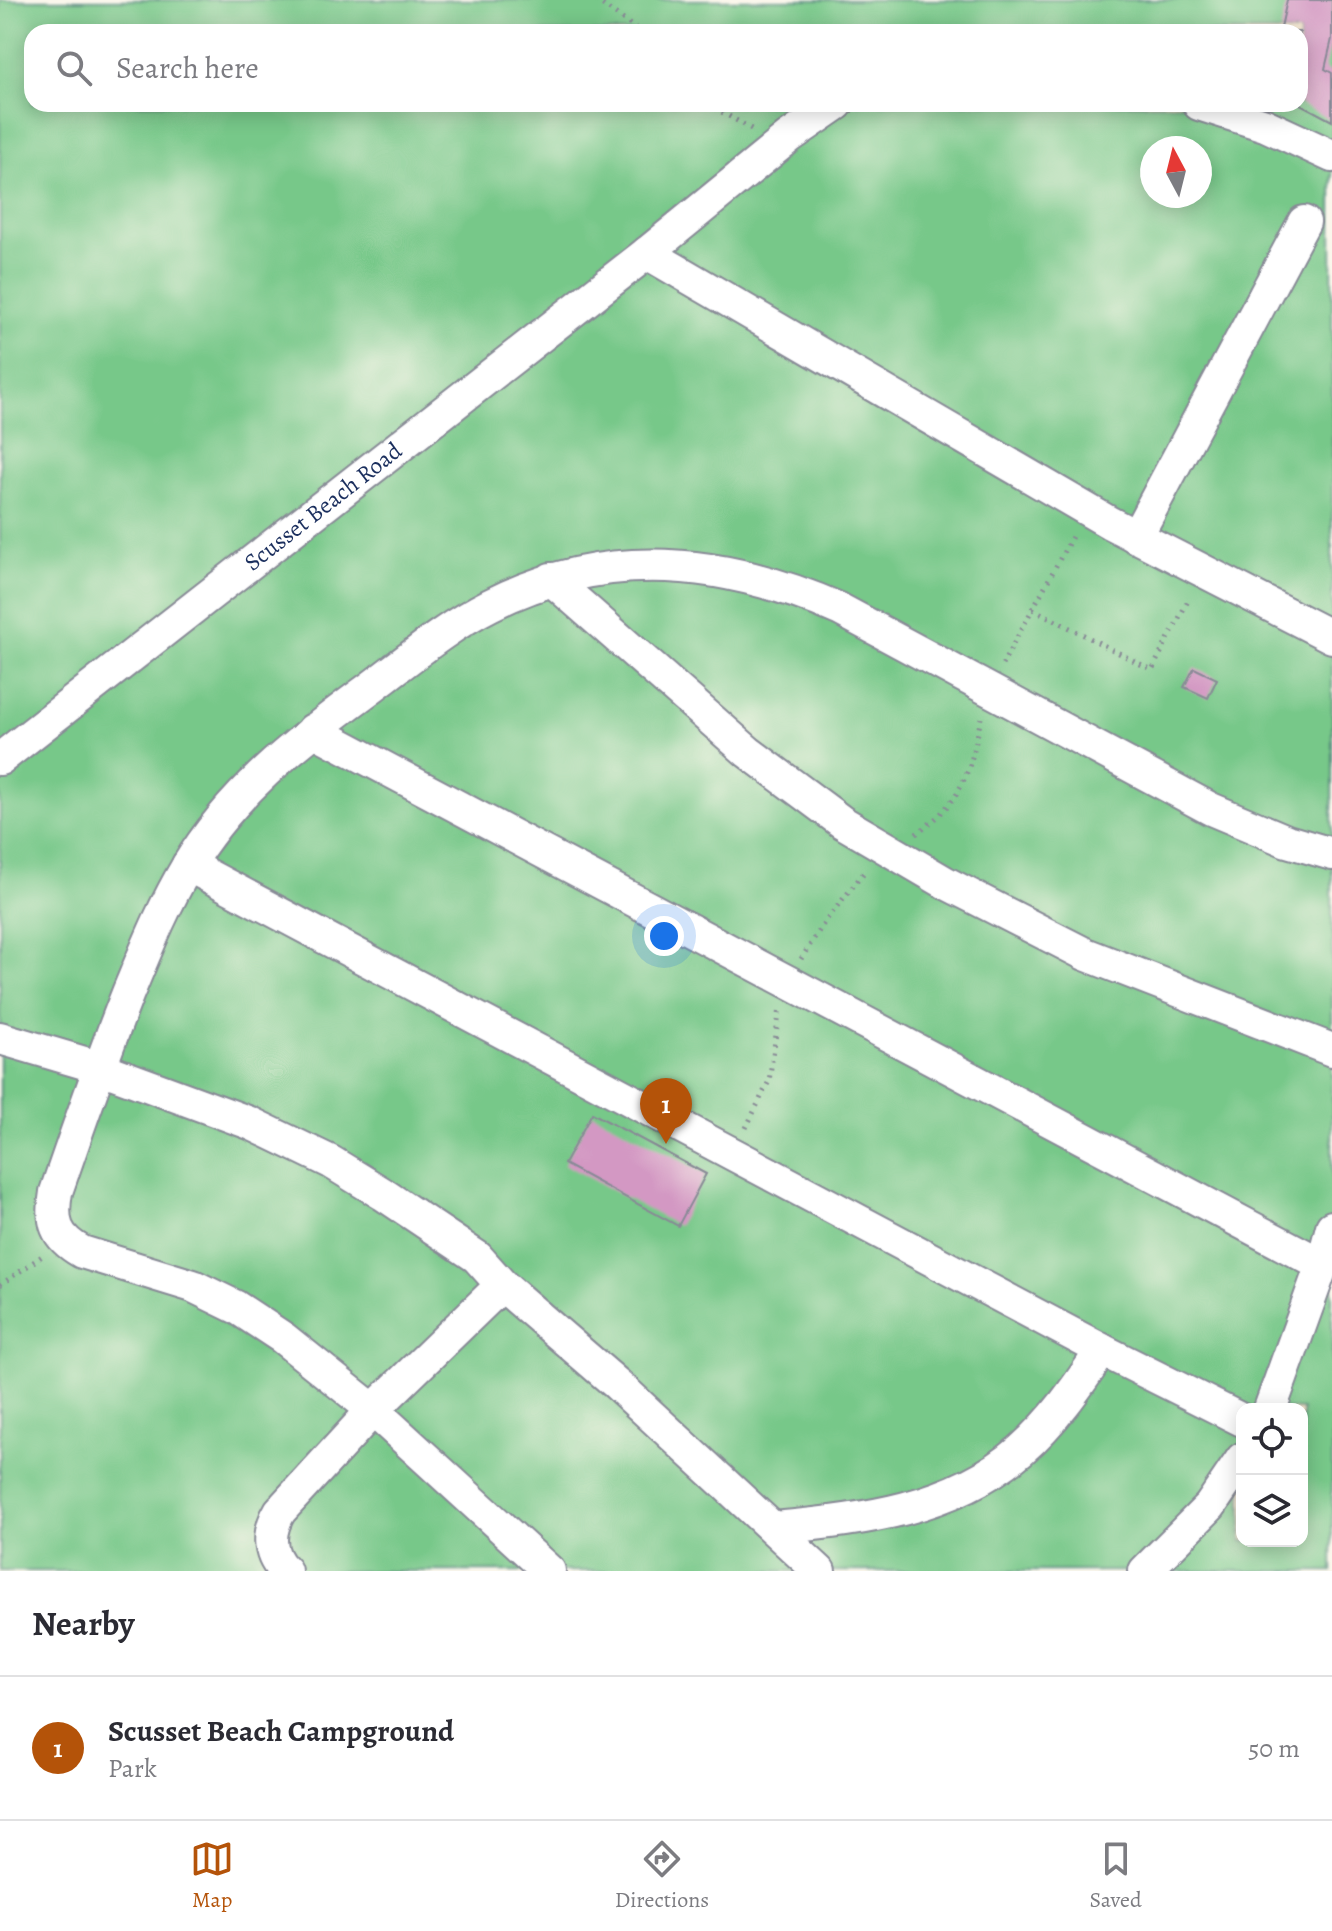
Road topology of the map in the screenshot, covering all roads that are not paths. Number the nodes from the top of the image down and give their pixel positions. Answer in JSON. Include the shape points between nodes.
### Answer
{"nodes":[{"id":1,"x":825,"y":112,"type":"edge"},
{"id":2,"x":1224,"y":112,"type":"edge"},
{"id":3,"x":1332,"y":156,"type":"edge"},
{"id":4,"x":1304,"y":222,"type":"dead end"},
{"id":5,"x":647,"y":253,"type":"junction"},
{"id":6,"x":1136,"y":537,"type":"junction"},
{"id":7,"x":551,"y":579,"type":"junction"},
{"id":8,"x":1332,"y":637,"type":"edge"},
{"id":9,"x":313,"y":730,"type":"junction"},
{"id":10,"x":0,"y":759,"type":"edge"},
{"id":11,"x":1332,"y":854,"type":"edge"},
{"id":12,"x":188,"y":865,"type":"junction"},
{"id":13,"x":0,"y":1038,"type":"edge"},
{"id":14,"x":1332,"y":1050,"type":"edge"},
{"id":15,"x":66,"y":1057,"type":"junction"},
{"id":16,"x":0,"y":1059,"type":"edge"},
{"id":17,"x":98,"y":1067,"type":"junction"},
{"id":18,"x":1332,"y":1227,"type":"edge"},
{"id":19,"x":1322,"y":1265,"type":"junction"},
{"id":20,"x":502,"y":1285,"type":"junction"},
{"id":21,"x":1102,"y":1350,"type":"junction"},
{"id":22,"x":1272,"y":1403,"type":"edge"},
{"id":23,"x":373,"y":1410,"type":"junction"},
{"id":24,"x":1236,"y":1417,"type":"edge"},
{"id":25,"x":1236,"y":1468,"type":"edge"},
{"id":26,"x":773,"y":1528,"type":"junction"},
{"id":27,"x":285,"y":1571,"type":"edge"},
{"id":28,"x":549,"y":1571,"type":"edge"},
{"id":29,"x":819,"y":1571,"type":"edge"},
{"id":30,"x":1145,"y":1571,"type":"edge"}],
"edges":[{"from":1,"to":5,"type":"street","name":"Scusset Beach Road"},
{"from":2,"to":3,"type":"street"},
{"from":4,"to":6,"type":"street"},
{"from":5,"to":6,"type":"street"},
{"from":5,"to":10,"type":"street","name":"Scusset Beach Road"},
{"from":6,"to":8,"type":"street"},
{"from":7,"to":9,"type":"street","via":[[455,625]]},
{"from":7,"to":11,"type":"street","via":[[629,565],[672,565],[802,593],[1211,809]]},
{"from":7,"to":14,"type":"street","via":[[748,752],[854,830],[1085,954]]},
{"from":9,"to":12,"type":"street","via":[[244,792]]},
{"from":9,"to":19,"type":"street"},
{"from":12,"to":17,"type":"street","via":[[152,935]]},
{"from":12,"to":21,"type":"street"},
{"from":13,"to":15,"type":"street"},
{"from":15,"to":16,"type":"street"},
{"from":15,"to":17,"type":"street"},
{"from":17,"to":20,"type":"street","via":[[250,1123],[331,1162],[477,1257]]},
{"from":17,"to":23,"type":"street","via":[[56,1192],[53,1211],[66,1243],[236,1307]]},
{"from":18,"to":19,"type":"street"},
{"from":19,"to":22,"type":"street"},
{"from":20,"to":23,"type":"street"},
{"from":20,"to":26,"type":"street"},
{"from":21,"to":24,"type":"street"},
{"from":21,"to":26,"type":"street","via":[[1050,1422],[1019,1452],[981,1477],[897,1511]]},
{"from":23,"to":27,"type":"street","via":[[273,1523],[273,1554]]},
{"from":23,"to":28,"type":"street"},
{"from":25,"to":30,"type":"street","via":[[1210,1506]]},
{"from":26,"to":29,"type":"street"}]}
